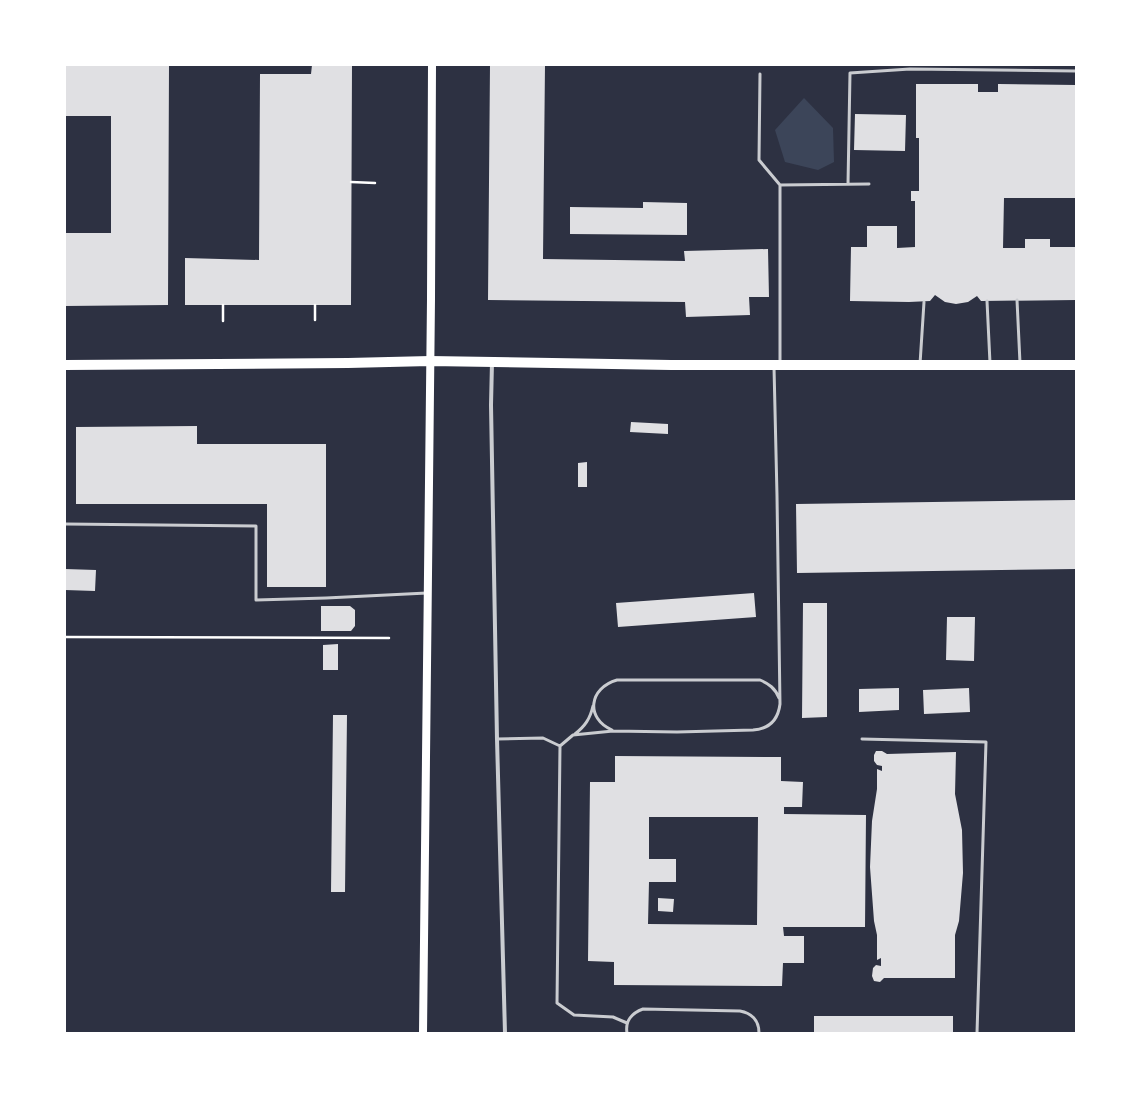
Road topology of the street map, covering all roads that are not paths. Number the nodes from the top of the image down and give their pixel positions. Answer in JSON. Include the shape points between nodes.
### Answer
{"nodes":[{"id":1,"x":432,"y":65,"type":"edge"},
{"id":2,"x":994,"y":65,"type":"edge"},
{"id":3,"x":994,"y":70,"type":"junction"},
{"id":4,"x":1076,"y":71,"type":"edge"},
{"id":5,"x":760,"y":74,"type":"dead end"},
{"id":6,"x":848,"y":184,"type":"junction"},
{"id":7,"x":869,"y":184,"type":"dead end"},
{"id":8,"x":780,"y":185,"type":"junction"},
{"id":9,"x":1017,"y":300,"type":"dead end"},
{"id":10,"x":987,"y":301,"type":"dead end"},
{"id":11,"x":924,"y":302,"type":"dead end"},
{"id":12,"x":430,"y":360,"type":"junction"},
{"id":13,"x":492,"y":361,"type":"junction"},
{"id":14,"x":777,"y":364,"type":"junction"},
{"id":15,"x":65,"y":365,"type":"edge"},
{"id":16,"x":990,"y":365,"type":"junction"},
{"id":17,"x":1020,"y":365,"type":"junction"},
{"id":18,"x":1076,"y":365,"type":"edge"},
{"id":19,"x":920,"y":366,"type":"junction"},
{"id":20,"x":65,"y":524,"type":"edge"},
{"id":21,"x":427,"y":593,"type":"junction"},
{"id":22,"x":594,"y":704,"type":"junction"},
{"id":23,"x":780,"y":704,"type":"junction"},
{"id":24,"x":613,"y":731,"type":"junction"},
{"id":25,"x":573,"y":735,"type":"junction"},
{"id":26,"x":497,"y":739,"type":"junction"},
{"id":27,"x":862,"y":739,"type":"dead end"},
{"id":28,"x":560,"y":746,"type":"junction"},
{"id":29,"x":627,"y":1023,"type":"junction"},
{"id":30,"x":423,"y":1033,"type":"edge"},
{"id":31,"x":505,"y":1033,"type":"edge"},
{"id":32,"x":627,"y":1033,"type":"edge"},
{"id":33,"x":759,"y":1033,"type":"edge"},
{"id":34,"x":977,"y":1033,"type":"edge"}],
"edges":[{"from":1,"to":12,"type":"main road"},
{"from":2,"to":3,"type":"lane"},
{"from":3,"to":4,"type":"lane"},
{"from":3,"to":6,"type":"lane","via":[[910,69],[850,73]]},
{"from":5,"to":8,"type":"lane","via":[[758,160]]},
{"from":6,"to":7,"type":"lane"},
{"from":6,"to":8,"type":"lane"},
{"from":8,"to":14,"type":"lane"},
{"from":9,"to":17,"type":"lane"},
{"from":10,"to":16,"type":"lane"},
{"from":11,"to":19,"type":"lane"},
{"from":12,"to":13,"type":"main road"},
{"from":12,"to":15,"type":"main road"},
{"from":12,"to":21,"type":"main road"},
{"from":13,"to":14,"type":"main road","via":[[671,365]]},
{"from":13,"to":26,"type":"street"},
{"from":14,"to":19,"type":"main road"},
{"from":14,"to":23,"type":"lane"},
{"from":16,"to":17,"type":"main road"},
{"from":16,"to":19,"type":"main road"},
{"from":17,"to":18,"type":"main road"},
{"from":20,"to":21,"type":"lane","via":[[256,526],[256,600]]},
{"from":21,"to":30,"type":"main road"},
{"from":22,"to":23,"type":"lane","via":[[601,688],[617,680],[760,680],[774,688]]},
{"from":22,"to":24,"type":"lane","via":[[599,721],[605,728]]},
{"from":22,"to":25,"type":"lane","via":[[584,728]]},
{"from":23,"to":24,"type":"lane","via":[[775,720],[761,729]]},
{"from":24,"to":25,"type":"lane"},
{"from":25,"to":28,"type":"lane"},
{"from":26,"to":28,"type":"lane","via":[[543,738]]},
{"from":26,"to":31,"type":"street"},
{"from":27,"to":34,"type":"lane","via":[[986,742]]},
{"from":28,"to":29,"type":"lane","via":[[557,1003],[574,1015],[614,1017]]},
{"from":29,"to":32,"type":"lane"},
{"from":29,"to":33,"type":"lane","via":[[631,1016],[643,1009],[740,1011],[747,1012],[757,1021]]}]}
